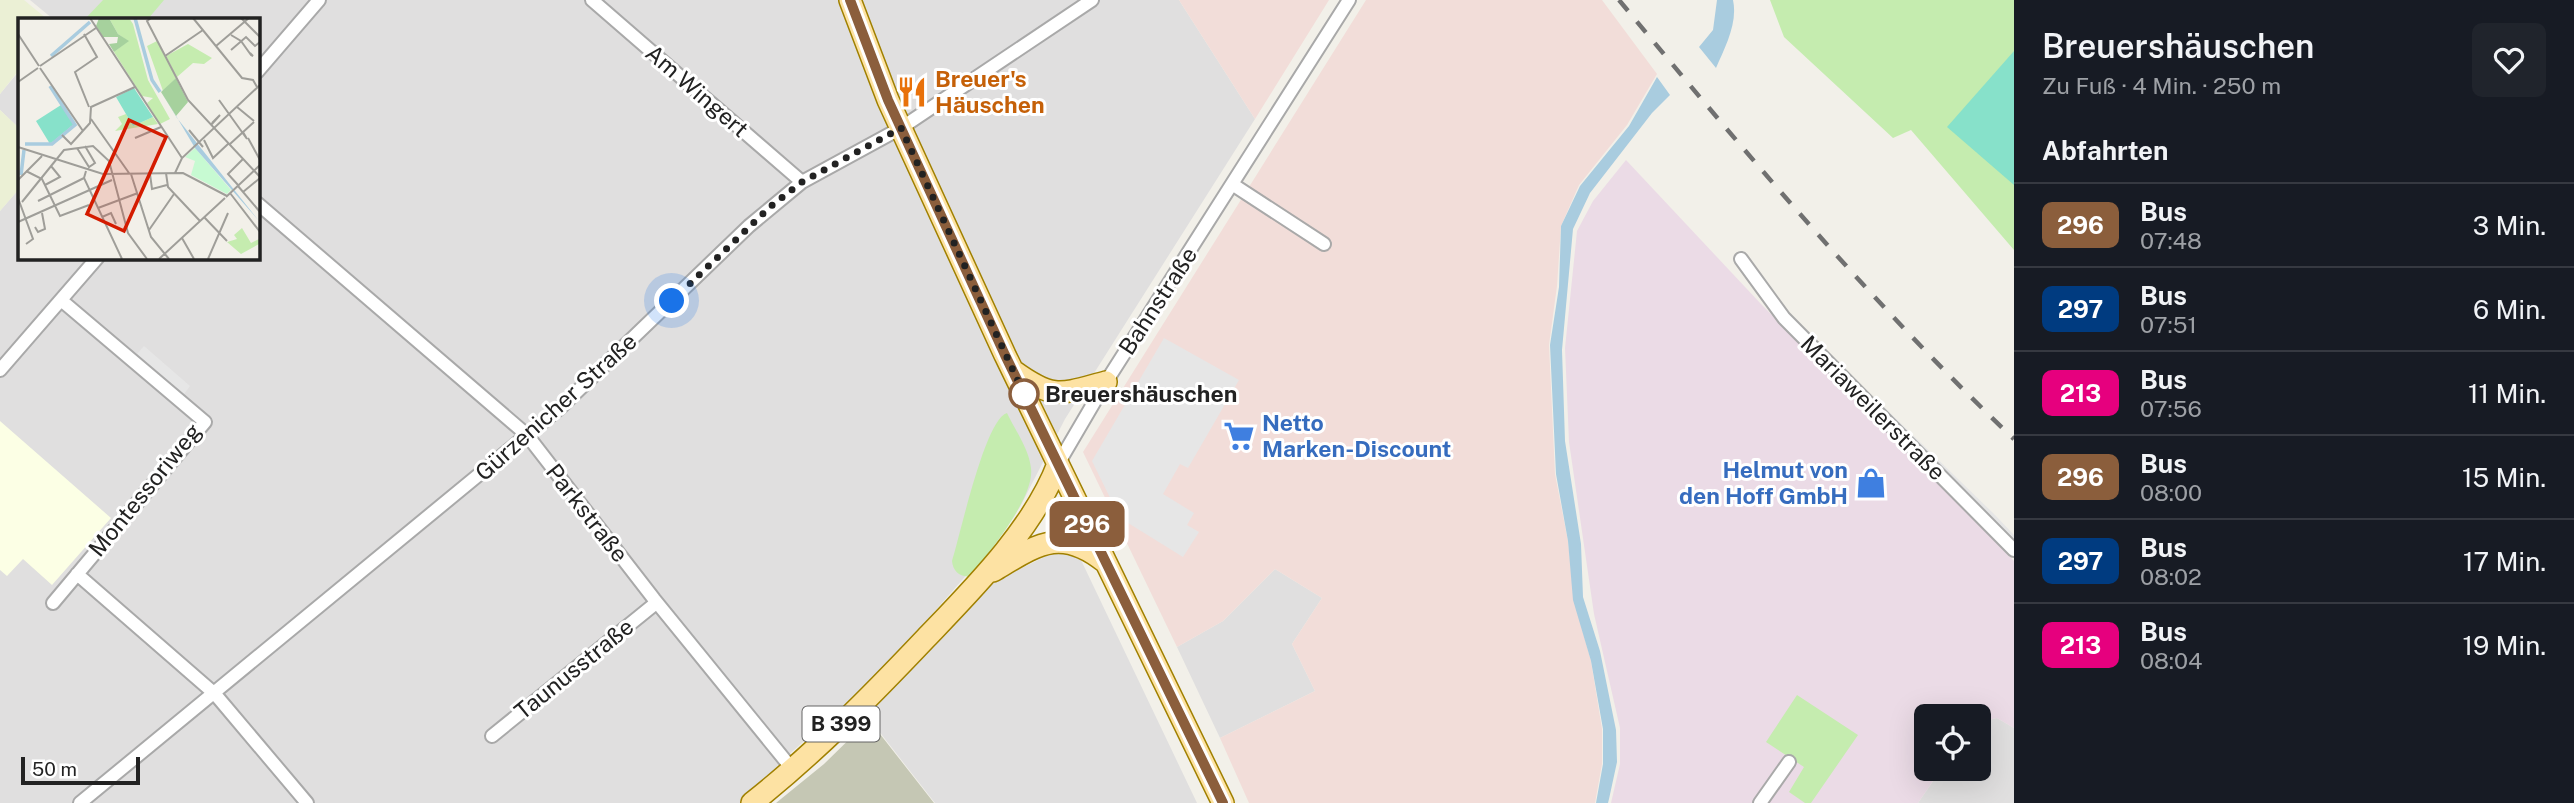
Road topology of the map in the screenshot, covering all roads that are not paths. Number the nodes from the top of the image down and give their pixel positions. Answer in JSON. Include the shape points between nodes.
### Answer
{"nodes":[{"id":1,"x":319,"y":0,"type":"edge"},
{"id":2,"x":592,"y":0,"type":"edge"},
{"id":3,"x":850,"y":0,"type":"edge"},
{"id":4,"x":1092,"y":0,"type":"edge"},
{"id":5,"x":1349,"y":0,"type":"edge"},
{"id":6,"x":259,"y":70,"type":"edge"},
{"id":7,"x":901,"y":128,"type":"junction"},
{"id":8,"x":802,"y":182,"type":"junction"},
{"id":9,"x":1231,"y":184,"type":"junction"},
{"id":10,"x":259,"y":205,"type":"edge"},
{"id":11,"x":1324,"y":244,"type":"dead end"},
{"id":12,"x":96,"y":259,"type":"edge"},
{"id":13,"x":1741,"y":259,"type":"dead end"},
{"id":14,"x":61,"y":300,"type":"junction"},
{"id":15,"x":0,"y":370,"type":"edge"},
{"id":16,"x":1013,"y":371,"type":"junction"},
{"id":17,"x":1106,"y":382,"type":"junction"},
{"id":18,"x":527,"y":435,"type":"junction"},
{"id":19,"x":1058,"y":464,"type":"junction"},
{"id":20,"x":2014,"y":550,"type":"edge"},
{"id":21,"x":1106,"y":564,"type":"junction"},
{"id":22,"x":77,"y":574,"type":"junction"},
{"id":23,"x":982,"y":577,"type":"junction"},
{"id":24,"x":53,"y":603,"type":"dead end"},
{"id":25,"x":656,"y":603,"type":"junction"},
{"id":26,"x":215,"y":694,"type":"junction"},
{"id":27,"x":492,"y":736,"type":"dead end"},
{"id":28,"x":1789,"y":762,"type":"dead end"},
{"id":29,"x":793,"y":770,"type":"junction"},
{"id":30,"x":80,"y":803,"type":"edge"},
{"id":31,"x":307,"y":803,"type":"edge"},
{"id":32,"x":752,"y":803,"type":"edge"},
{"id":33,"x":1223,"y":803,"type":"edge"},
{"id":34,"x":1760,"y":803,"type":"edge"}],
"edges":[{"from":1,"to":6,"type":"street"},
{"from":2,"to":8,"type":"street","name":"Am Wingert"},
{"from":3,"to":7,"type":"main road"},
{"from":4,"to":7,"type":"street","name":"Gürzenicher Straße"},
{"from":5,"to":9,"type":"street","name":"Bahnstraße"},
{"from":7,"to":8,"type":"street","name":"Gürzenicher Straße"},
{"from":7,"to":16,"type":"main road"},
{"from":8,"to":18,"type":"street","name":"Gürzenicher Straße"},
{"from":9,"to":11,"type":"street"},
{"from":9,"to":17,"type":"street","name":"Bahnstraße"},
{"from":10,"to":18,"type":"street","name":"Parkstraße"},
{"from":12,"to":14,"type":"street"},
{"from":13,"to":20,"type":"street","name":"Mariaweilerstraße","via":[[1784,318]]},
{"from":14,"to":15,"type":"street"},
{"from":14,"to":22,"type":"street","name":"Montessoriweg","via":[[205,422]]},
{"from":16,"to":17,"type":"main road","via":[[1039,390],[1061,394]]},
{"from":16,"to":19,"type":"main road"},
{"from":17,"to":19,"type":"street","name":"Bahnstraße"},
{"from":18,"to":25,"type":"street","name":"Parkstraße"},
{"from":18,"to":26,"type":"street","name":"Gürzenicher Straße"},
{"from":19,"to":21,"type":"main road"},
{"from":19,"to":23,"type":"main road","name":"Bahnstraße","number":"B 399","via":[[1041,500]]},
{"from":21,"to":23,"type":"main road","via":[[1087,547],[1065,540],[1034,549]]},
{"from":21,"to":33,"type":"main road"},
{"from":22,"to":24,"type":"street"},
{"from":22,"to":26,"type":"street"},
{"from":23,"to":29,"type":"main road","name":"Bahnstraße","number":"B 399","via":[[877,690]]},
{"from":25,"to":27,"type":"street","name":"Taunusstraße"},
{"from":25,"to":29,"type":"street","name":"Parkstraße"},
{"from":26,"to":30,"type":"street","name":"Gürzenicher Straße"},
{"from":26,"to":31,"type":"street"},
{"from":28,"to":34,"type":"street"},
{"from":29,"to":32,"type":"main road","name":"Bahnstraße","number":"B 399"}]}
